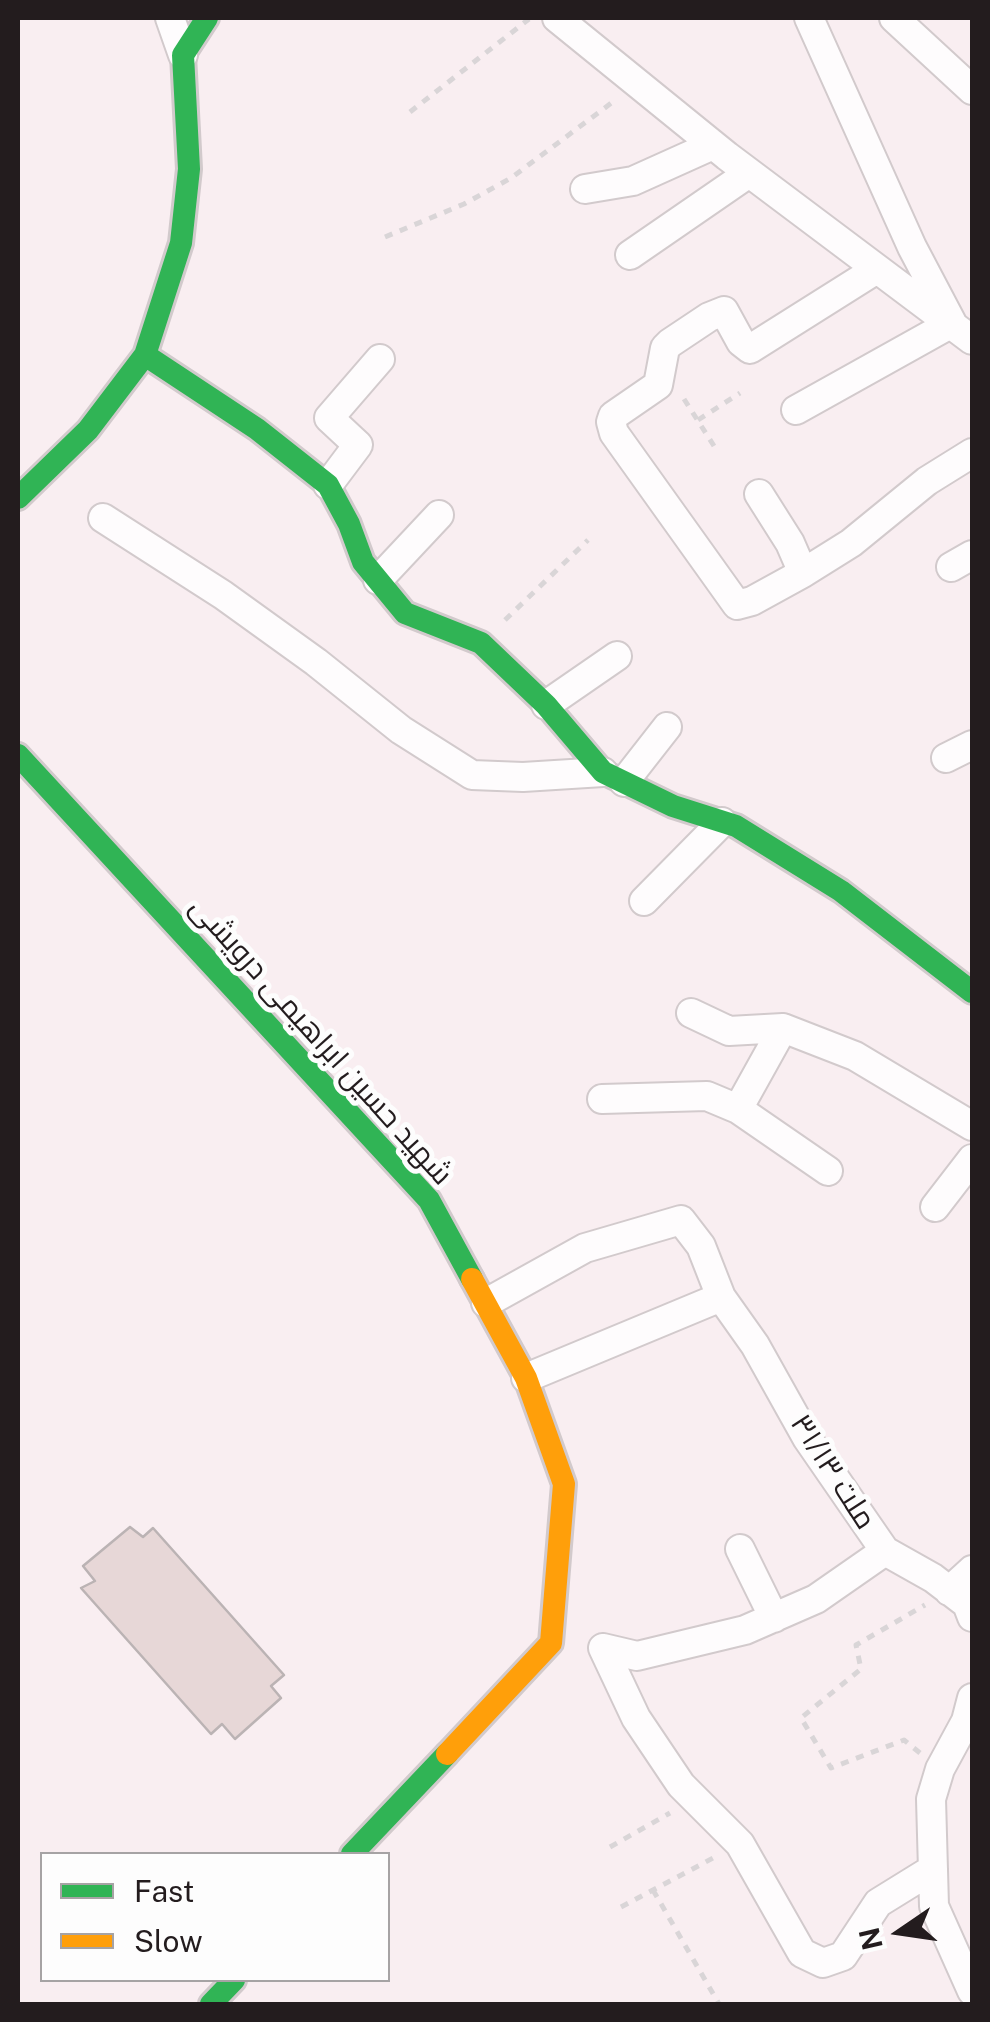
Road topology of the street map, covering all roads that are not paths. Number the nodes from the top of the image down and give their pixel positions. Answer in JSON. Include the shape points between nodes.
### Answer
{"nodes":[{"id":1,"x":170,"y":18,"type":"edge"},
{"id":2,"x":207,"y":18,"type":"edge"},
{"id":3,"x":557,"y":18,"type":"edge"},
{"id":4,"x":808,"y":18,"type":"edge"},
{"id":5,"x":894,"y":18,"type":"edge"},
{"id":6,"x":183,"y":55,"type":"junction"},
{"id":7,"x":972,"y":90,"type":"edge"},
{"id":8,"x":712,"y":145,"type":"junction"},
{"id":9,"x":750,"y":174,"type":"junction"},
{"id":10,"x":585,"y":189,"type":"dead end"},
{"id":11,"x":630,"y":255,"type":"dead end"},
{"id":12,"x":876,"y":269,"type":"junction"},
{"id":13,"x":962,"y":332,"type":"edge"},
{"id":14,"x":145,"y":356,"type":"junction"},
{"id":15,"x":380,"y":359,"type":"dead end"},
{"id":16,"x":796,"y":410,"type":"dead end"},
{"id":17,"x":972,"y":454,"type":"edge"},
{"id":18,"x":328,"y":485,"type":"junction"},
{"id":19,"x":759,"y":494,"type":"dead end"},
{"id":20,"x":18,"y":498,"type":"edge"},
{"id":21,"x":440,"y":514,"type":"dead end"},
{"id":22,"x":103,"y":518,"type":"dead end"},
{"id":23,"x":803,"y":573,"type":"junction"},
{"id":24,"x":378,"y":580,"type":"junction"},
{"id":25,"x":617,"y":656,"type":"dead end"},
{"id":26,"x":546,"y":706,"type":"junction"},
{"id":27,"x":667,"y":727,"type":"dead end"},
{"id":28,"x":972,"y":744,"type":"edge"},
{"id":29,"x":18,"y":755,"type":"edge"},
{"id":30,"x":946,"y":758,"type":"dead end"},
{"id":31,"x":614,"y":777,"type":"junction"},
{"id":32,"x":722,"y":822,"type":"junction"},
{"id":33,"x":644,"y":901,"type":"dead end"},
{"id":34,"x":972,"y":992,"type":"edge"},
{"id":35,"x":691,"y":1013,"type":"dead end"},
{"id":36,"x":783,"y":1028,"type":"junction"},
{"id":37,"x":602,"y":1099,"type":"dead end"},
{"id":38,"x":738,"y":1109,"type":"junction"},
{"id":39,"x":972,"y":1126,"type":"edge"},
{"id":40,"x":972,"y":1160,"type":"edge"},
{"id":41,"x":828,"y":1170,"type":"dead end"},
{"id":42,"x":935,"y":1207,"type":"dead end"},
{"id":43,"x":721,"y":1297,"type":"junction"},
{"id":44,"x":486,"y":1303,"type":"junction"},
{"id":45,"x":526,"y":1378,"type":"junction"},
{"id":46,"x":740,"y":1549,"type":"dead end"},
{"id":47,"x":885,"y":1551,"type":"junction"},
{"id":48,"x":972,"y":1570,"type":"edge"},
{"id":49,"x":949,"y":1591,"type":"junction"},
{"id":50,"x":972,"y":1617,"type":"edge"},
{"id":51,"x":774,"y":1618,"type":"junction"},
{"id":52,"x":972,"y":1698,"type":"edge"},
{"id":53,"x":354,"y":1852,"type":"edge"},
{"id":54,"x":933,"y":1869,"type":"junction"},
{"id":55,"x":232,"y":1982,"type":"edge"},
{"id":56,"x":972,"y":1991,"type":"edge"},
{"id":57,"x":211,"y":2004,"type":"edge"}],
"edges":[{"from":1,"to":6,"type":"street"},
{"from":2,"to":6,"type":"street"},
{"from":3,"to":8,"type":"street"},
{"from":4,"to":13,"type":"street","via":[[912,247]]},
{"from":5,"to":7,"type":"street"},
{"from":6,"to":14,"type":"street","via":[[189,169],[181,243]]},
{"from":8,"to":9,"type":"street"},
{"from":8,"to":10,"type":"street","via":[[632,181]]},
{"from":9,"to":11,"type":"street"},
{"from":9,"to":12,"type":"street"},
{"from":12,"to":13,"type":"street"},
{"from":12,"to":23,"type":"street","via":[[750,348],[720,312],[670,342],[658,385],[613,416],[614,433],[737,605]]},
{"from":13,"to":16,"type":"street"},
{"from":14,"to":18,"type":"street"},
{"from":14,"to":20,"type":"street","via":[[88,430]]},
{"from":15,"to":18,"type":"street","via":[[330,418],[358,445]]},
{"from":17,"to":23,"type":"street"},
{"from":18,"to":24,"type":"street"},
{"from":19,"to":23,"type":"street"},
{"from":21,"to":24,"type":"street"},
{"from":22,"to":31,"type":"street","via":[[472,775]]},
{"from":24,"to":26,"type":"street","via":[[405,613],[481,643]]},
{"from":25,"to":26,"type":"street"},
{"from":26,"to":31,"type":"street"},
{"from":27,"to":31,"type":"street"},
{"from":28,"to":30,"type":"street"},
{"from":29,"to":44,"type":"street","name":"شهید حسین ابراهیمی درویشی","via":[[429,1200]]},
{"from":31,"to":32,"type":"street"},
{"from":32,"to":33,"type":"street"},
{"from":32,"to":34,"type":"street","via":[[841,892]]},
{"from":35,"to":36,"type":"street","via":[[730,1031]]},
{"from":36,"to":38,"type":"street"},
{"from":36,"to":39,"type":"street","via":[[855,1056]]},
{"from":37,"to":38,"type":"street","via":[[707,1096]]},
{"from":38,"to":41,"type":"street"},
{"from":40,"to":42,"type":"street"},
{"from":43,"to":44,"type":"street","name":"ملت ۳۱/۱۳","via":[[701,1246],[680,1220],[585,1248]]},
{"from":43,"to":45,"type":"street"},
{"from":43,"to":47,"type":"street","name":"ملت ۳۱/۱۳"},
{"from":44,"to":45,"type":"street","name":"شهید حسین ابراهیمی درویشی"},
{"from":45,"to":53,"type":"street","name":"شهید حسین ابراهیمی درویشی","via":[[564,1484],[551,1643]]},
{"from":46,"to":51,"type":"street"},
{"from":47,"to":49,"type":"street","name":"ملت ۳۱/۱۳"},
{"from":47,"to":51,"type":"street","via":[[816,1600]]},
{"from":48,"to":49,"type":"street"},
{"from":49,"to":50,"type":"street","name":"ملت ۳۱/۱۳"},
{"from":51,"to":54,"type":"street","via":[[637,1656],[603,1648],[636,1718],[681,1785],[740,1844],[802,1953],[823,1963],[843,1956],[878,1903]]},
{"from":52,"to":54,"type":"street","via":[[931,1798]]},
{"from":54,"to":56,"type":"street","via":[[934,1906]]},
{"from":55,"to":57,"type":"street"}]}
